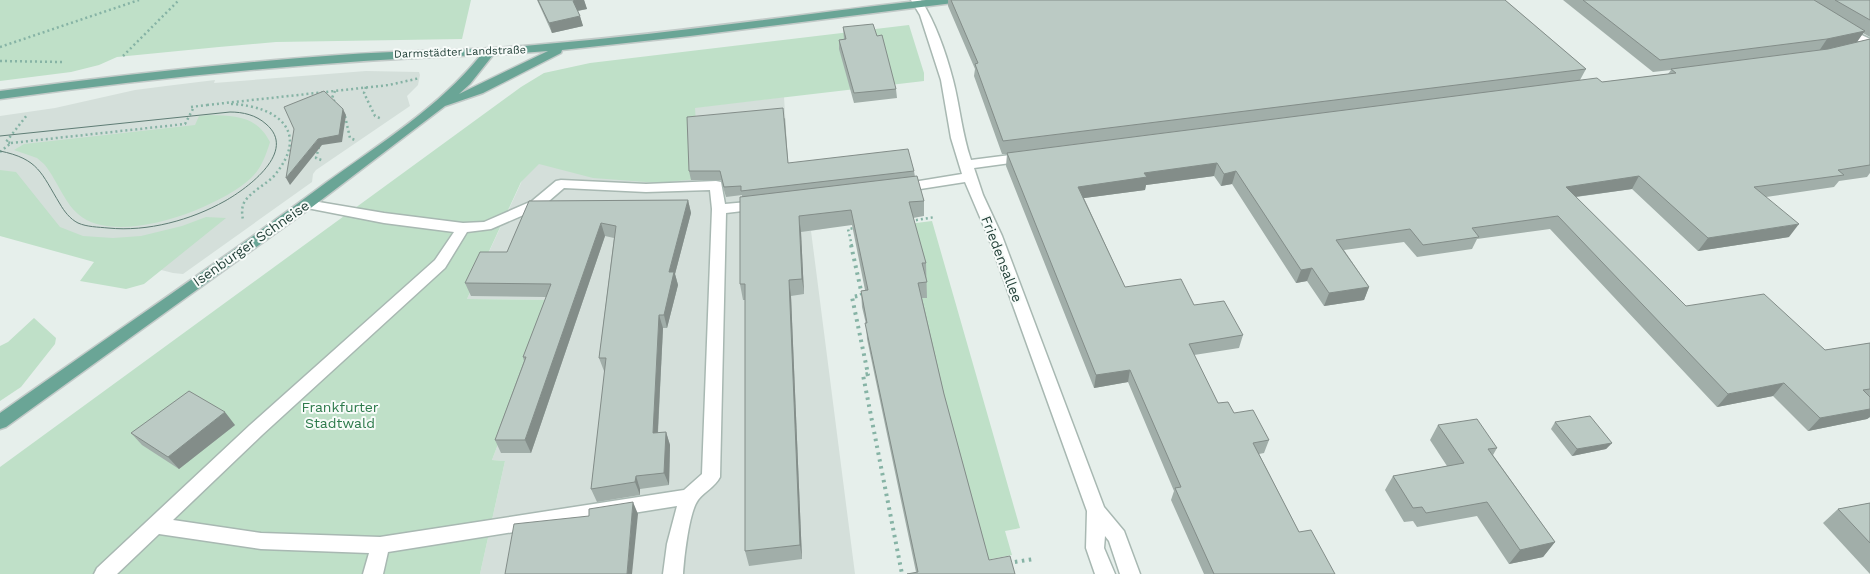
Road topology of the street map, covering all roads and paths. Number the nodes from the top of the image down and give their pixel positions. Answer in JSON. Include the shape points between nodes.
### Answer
{"nodes":[{"id":1,"x":139,"y":0,"type":"edge"},
{"id":2,"x":179,"y":0,"type":"edge"},
{"id":3,"x":954,"y":0,"type":"edge"},
{"id":4,"x":917,"y":2,"type":"edge"},
{"id":5,"x":1832,"y":23,"type":"edge"},
{"id":6,"x":1870,"y":44,"type":"edge"},
{"id":7,"x":568,"y":46,"type":"junction"},
{"id":8,"x":0,"y":47,"type":"edge"},
{"id":9,"x":1851,"y":48,"type":"edge"},
{"id":10,"x":490,"y":51,"type":"junction"},
{"id":11,"x":421,"y":78,"type":"dead end"},
{"id":12,"x":112,"y":79,"type":"junction"},
{"id":13,"x":366,"y":87,"type":"junction"},
{"id":14,"x":335,"y":91,"type":"junction"},
{"id":15,"x":0,"y":95,"type":"edge"},
{"id":16,"x":300,"y":95,"type":"junction"},
{"id":17,"x":298,"y":100,"type":"edge"},
{"id":18,"x":207,"y":105,"type":"junction"},
{"id":19,"x":30,"y":108,"type":"dead end"},
{"id":20,"x":436,"y":108,"type":"junction"},
{"id":21,"x":385,"y":120,"type":"dead end"},
{"id":22,"x":356,"y":140,"type":"dead end"},
{"id":23,"x":319,"y":142,"type":"edge"},
{"id":24,"x":11,"y":143,"type":"junction"},
{"id":25,"x":0,"y":152,"type":"edge"},
{"id":26,"x":1037,"y":155,"type":"edge"},
{"id":27,"x":325,"y":162,"type":"dead end"},
{"id":28,"x":968,"y":172,"type":"junction"},
{"id":29,"x":888,"y":190,"type":"edge"},
{"id":30,"x":306,"y":204,"type":"junction"},
{"id":31,"x":775,"y":204,"type":"edge"},
{"id":32,"x":719,"y":210,"type":"junction"},
{"id":33,"x":935,"y":217,"type":"dead end"},
{"id":34,"x":243,"y":220,"type":"dead end"},
{"id":35,"x":906,"y":221,"type":"edge"},
{"id":36,"x":463,"y":228,"type":"junction"},
{"id":37,"x":858,"y":228,"type":"edge"},
{"id":38,"x":0,"y":422,"type":"edge"},
{"id":39,"x":689,"y":498,"type":"junction"},
{"id":40,"x":1096,"y":511,"type":"junction"},
{"id":41,"x":157,"y":526,"type":"junction"},
{"id":42,"x":380,"y":545,"type":"junction"},
{"id":43,"x":1034,"y":559,"type":"dead end"},
{"id":44,"x":1004,"y":564,"type":"edge"},
{"id":45,"x":104,"y":574,"type":"edge"},
{"id":46,"x":374,"y":574,"type":"edge"},
{"id":47,"x":673,"y":574,"type":"edge"},
{"id":48,"x":902,"y":574,"type":"edge"},
{"id":49,"x":1105,"y":574,"type":"edge"},
{"id":50,"x":1130,"y":574,"type":"edge"}],
"edges":[{"from":1,"to":8,"type":"path"},
{"from":2,"to":12,"type":"path","via":[[124,56]]},
{"from":3,"to":4,"type":"main road","name":"Darmstädter Landstraße"},
{"from":4,"to":7,"type":"main road","name":"Darmstädter Landstraße"},
{"from":4,"to":28,"type":"street","name":"Friedensallee","via":[[925,15],[947,80],[957,138]]},
{"from":5,"to":6,"type":"street"},
{"from":6,"to":9,"type":"street"},
{"from":7,"to":10,"type":"main road","name":"Darmstädter Landstraße"},
{"from":7,"to":20,"type":"main road"},
{"from":10,"to":12,"type":"main road","name":"Darmstädter Landstraße","via":[[325,59]]},
{"from":10,"to":20,"type":"main road","name":"Isenburger Schneise","via":[[466,81]]},
{"from":11,"to":13,"type":"path"},
{"from":12,"to":15,"type":"main road","name":"Darmstädter Landstraße"},
{"from":13,"to":14,"type":"path"},
{"from":13,"to":21,"type":"path","via":[[364,93],[375,116]]},
{"from":14,"to":16,"type":"path"},
{"from":14,"to":22,"type":"path","via":[[332,98],[348,118],[350,138]]},
{"from":16,"to":17,"type":"path"},
{"from":16,"to":18,"type":"path"},
{"from":18,"to":24,"type":"path","via":[[192,107],[184,124]]},
{"from":18,"to":34,"type":"path","via":[[257,107],[275,114],[287,125],[291,139],[288,155],[277,172],[243,204]]},
{"from":19,"to":24,"type":"path","via":[[6,142]]},
{"from":20,"to":30,"type":"main road","name":"Isenburger Schneise"},
{"from":23,"to":27,"type":"path","via":[[316,158]]},
{"from":24,"to":25,"type":"path"},
{"from":26,"to":28,"type":"street"},
{"from":28,"to":29,"type":"street","via":[[926,185]]},
{"from":28,"to":40,"type":"street","name":"Friedensallee","via":[[995,236]]},
{"from":30,"to":36,"type":"street"},
{"from":30,"to":38,"type":"main road","name":"Isenburger Schneise"},
{"from":31,"to":32,"type":"street"},
{"from":32,"to":36,"type":"street","via":[[716,185],[646,188],[561,184],[537,204],[486,226]]},
{"from":32,"to":39,"type":"street","via":[[711,477]]},
{"from":33,"to":35,"type":"path"},
{"from":36,"to":41,"type":"street","via":[[440,264],[256,430]]},
{"from":37,"to":48,"type":"path","via":[[848,229],[862,296],[852,297],[868,374],[863,375]]},
{"from":39,"to":42,"type":"street"},
{"from":39,"to":47,"type":"street","via":[[676,544]]},
{"from":40,"to":49,"type":"street","name":"Friedensallee","via":[[1095,548]]},
{"from":40,"to":50,"type":"street","name":"Friedensallee","via":[[1117,537]]},
{"from":41,"to":42,"type":"street","via":[[261,541]]},
{"from":41,"to":45,"type":"street"},
{"from":42,"to":46,"type":"street"},
{"from":43,"to":44,"type":"path"}]}
